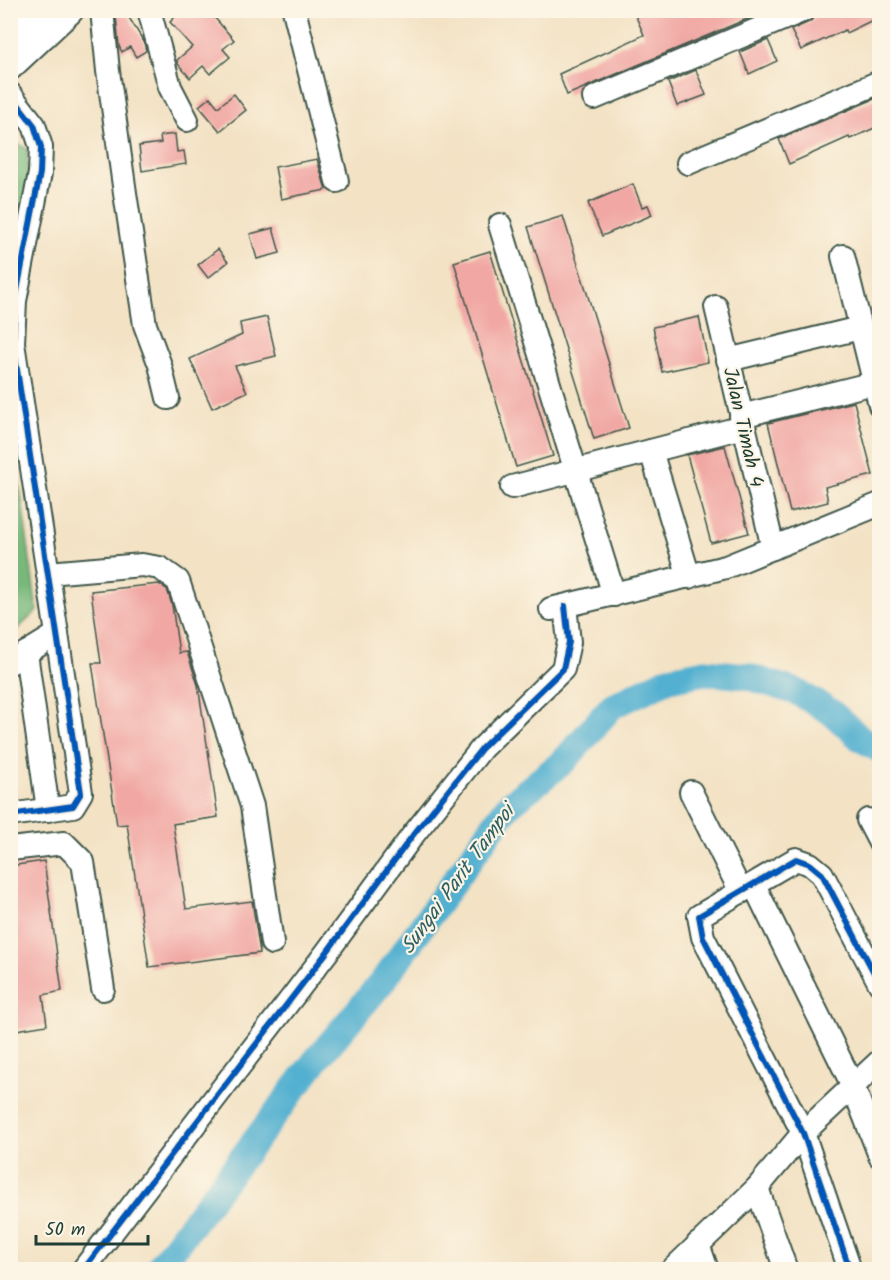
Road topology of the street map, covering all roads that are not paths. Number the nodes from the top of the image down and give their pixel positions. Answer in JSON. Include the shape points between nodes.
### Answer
{"nodes":[{"id":1,"x":34,"y":10,"type":"edge"},
{"id":2,"x":69,"y":10,"type":"edge"},
{"id":3,"x":102,"y":10,"type":"edge"},
{"id":4,"x":149,"y":10,"type":"edge"},
{"id":5,"x":294,"y":10,"type":"edge"},
{"id":6,"x":804,"y":10,"type":"edge"},
{"id":7,"x":10,"y":32,"type":"edge"},
{"id":8,"x":10,"y":65,"type":"edge"},
{"id":9,"x":879,"y":82,"type":"edge"},
{"id":10,"x":10,"y":94,"type":"edge"},
{"id":11,"x":594,"y":98,"type":"dead end"},
{"id":12,"x":187,"y":120,"type":"dead end"},
{"id":13,"x":688,"y":163,"type":"dead end"},
{"id":14,"x":338,"y":182,"type":"dead end"},
{"id":15,"x":500,"y":225,"type":"dead end"},
{"id":16,"x":843,"y":256,"type":"dead end"},
{"id":17,"x":716,"y":307,"type":"dead end"},
{"id":18,"x":860,"y":328,"type":"junction"},
{"id":19,"x":728,"y":360,"type":"junction"},
{"id":20,"x":877,"y":394,"type":"edge"},
{"id":21,"x":168,"y":398,"type":"dead end"},
{"id":22,"x":742,"y":422,"type":"junction"},
{"id":23,"x":651,"y":451,"type":"junction"},
{"id":24,"x":576,"y":470,"type":"junction"},
{"id":25,"x":512,"y":487,"type":"dead end"},
{"id":26,"x":879,"y":504,"type":"edge"},
{"id":27,"x":773,"y":548,"type":"junction"},
{"id":28,"x":48,"y":573,"type":"junction"},
{"id":29,"x":689,"y":577,"type":"junction"},
{"id":30,"x":614,"y":595,"type":"junction"},
{"id":31,"x":57,"y":634,"type":"junction"},
{"id":32,"x":18,"y":658,"type":"edge"},
{"id":33,"x":691,"y":792,"type":"dead end"},
{"id":34,"x":48,"y":810,"type":"junction"},
{"id":35,"x":11,"y":813,"type":"edge"},
{"id":36,"x":868,"y":820,"type":"dead end"},
{"id":37,"x":879,"y":843,"type":"edge"},
{"id":38,"x":10,"y":849,"type":"edge"},
{"id":39,"x":747,"y":889,"type":"junction"},
{"id":40,"x":272,"y":943,"type":"dead end"},
{"id":41,"x":878,"y":977,"type":"edge"},
{"id":42,"x":103,"y":989,"type":"dead end"},
{"id":43,"x":879,"y":1061,"type":"edge"},
{"id":44,"x":854,"y":1086,"type":"junction"},
{"id":45,"x":803,"y":1133,"type":"junction"},
{"id":46,"x":879,"y":1156,"type":"edge"},
{"id":47,"x":757,"y":1188,"type":"junction"},
{"id":48,"x":698,"y":1244,"type":"junction"},
{"id":49,"x":83,"y":1269,"type":"edge"},
{"id":50,"x":672,"y":1269,"type":"edge"},
{"id":51,"x":707,"y":1269,"type":"edge"},
{"id":52,"x":786,"y":1269,"type":"edge"},
{"id":53,"x":850,"y":1269,"type":"edge"}],
"edges":[{"from":1,"to":7,"type":"main road"},
{"from":2,"to":8,"type":"main road"},
{"from":3,"to":21,"type":"street","via":[[141,297]]},
{"from":4,"to":12,"type":"street","via":[[170,87]]},
{"from":5,"to":14,"type":"street"},
{"from":6,"to":11,"type":"street"},
{"from":9,"to":13,"type":"street"},
{"from":10,"to":28,"type":"street","via":[[34,124],[41,147],[40,173],[15,301],[13,343]]},
{"from":15,"to":24,"type":"street"},
{"from":16,"to":18,"type":"street"},
{"from":17,"to":19,"type":"street","name":"Jalan Timah 4"},
{"from":18,"to":19,"type":"street"},
{"from":18,"to":20,"type":"street"},
{"from":19,"to":22,"type":"street","name":"Jalan Timah 4"},
{"from":20,"to":22,"type":"street"},
{"from":22,"to":23,"type":"street"},
{"from":22,"to":27,"type":"street","name":"Jalan Timah 4"},
{"from":23,"to":24,"type":"street"},
{"from":23,"to":29,"type":"street"},
{"from":24,"to":25,"type":"street"},
{"from":24,"to":30,"type":"street"},
{"from":26,"to":27,"type":"street"},
{"from":27,"to":29,"type":"street"},
{"from":28,"to":31,"type":"street"},
{"from":28,"to":40,"type":"street","via":[[142,566],[160,568],[178,581],[252,806]]},
{"from":29,"to":30,"type":"street"},
{"from":30,"to":49,"type":"street","via":[[558,608],[569,642],[563,669],[482,748]]},
{"from":31,"to":32,"type":"street"},
{"from":31,"to":34,"type":"street","via":[[81,793],[73,806]]},
{"from":32,"to":34,"type":"street"},
{"from":33,"to":39,"type":"street"},
{"from":34,"to":35,"type":"street"},
{"from":36,"to":37,"type":"street"},
{"from":38,"to":42,"type":"street","via":[[64,843],[83,862]]},
{"from":39,"to":41,"type":"street","via":[[796,859],[810,864],[822,874]]},
{"from":39,"to":44,"type":"street"},
{"from":39,"to":45,"type":"street","via":[[699,916],[702,937]]},
{"from":43,"to":44,"type":"street"},
{"from":44,"to":45,"type":"street"},
{"from":44,"to":46,"type":"street"},
{"from":45,"to":47,"type":"street"},
{"from":45,"to":53,"type":"street"},
{"from":47,"to":48,"type":"street"},
{"from":47,"to":52,"type":"street"},
{"from":48,"to":50,"type":"street"},
{"from":48,"to":51,"type":"street"}]}
